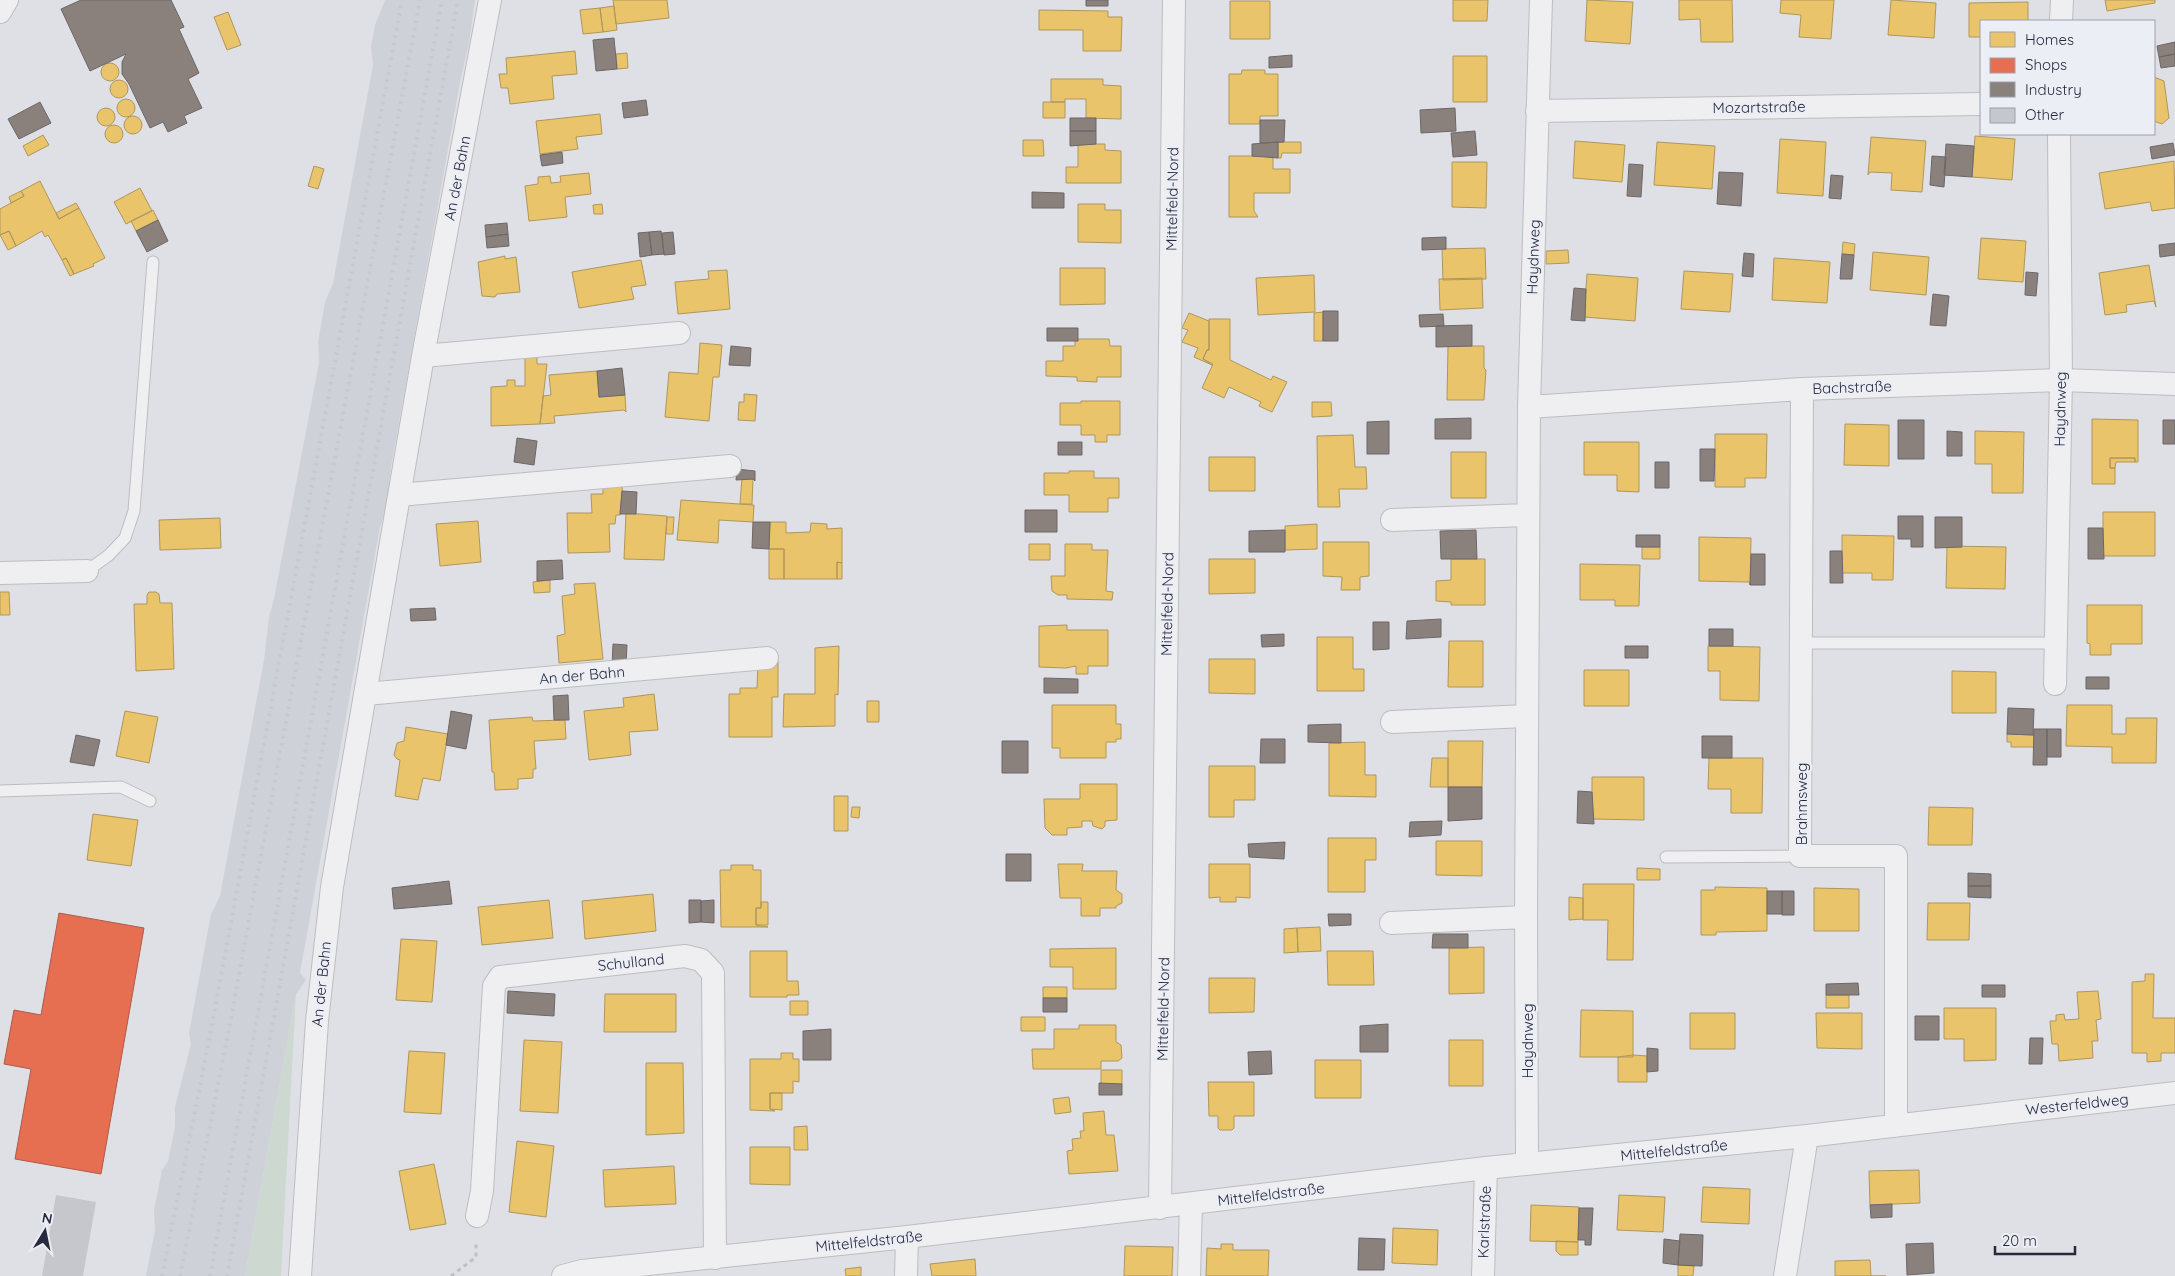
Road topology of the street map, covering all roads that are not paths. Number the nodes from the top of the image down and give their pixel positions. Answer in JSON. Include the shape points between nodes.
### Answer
{"nodes":[{"id":1,"x":7,"y":0,"type":"edge"},
{"id":2,"x":490,"y":0,"type":"edge"},
{"id":3,"x":1174,"y":0,"type":"edge"},
{"id":4,"x":1541,"y":0,"type":"edge"},
{"id":5,"x":2062,"y":0,"type":"edge"},
{"id":6,"x":0,"y":12,"type":"edge"},
{"id":7,"x":2061,"y":20,"type":"edge"},
{"id":8,"x":1980,"y":104,"type":"edge"},
{"id":9,"x":1538,"y":111,"type":"junction"},
{"id":10,"x":2058,"y":135,"type":"edge"},
{"id":11,"x":153,"y":262,"type":"dead end"},
{"id":12,"x":678,"y":333,"type":"dead end"},
{"id":13,"x":423,"y":356,"type":"junction"},
{"id":14,"x":2061,"y":380,"type":"junction"},
{"id":15,"x":2175,"y":384,"type":"edge"},
{"id":16,"x":1802,"y":389,"type":"junction"},
{"id":17,"x":1529,"y":407,"type":"junction"},
{"id":18,"x":730,"y":466,"type":"dead end"},
{"id":19,"x":399,"y":495,"type":"junction"},
{"id":20,"x":1528,"y":515,"type":"junction"},
{"id":21,"x":1392,"y":520,"type":"dead end"},
{"id":22,"x":87,"y":571,"type":"joint"},
{"id":23,"x":0,"y":573,"type":"edge"},
{"id":24,"x":2056,"y":643,"type":"junction"},
{"id":25,"x":1801,"y":644,"type":"junction"},
{"id":26,"x":768,"y":658,"type":"dead end"},
{"id":27,"x":2055,"y":684,"type":"dead end"},
{"id":28,"x":366,"y":694,"type":"junction"},
{"id":29,"x":1527,"y":716,"type":"junction"},
{"id":30,"x":1392,"y":722,"type":"dead end"},
{"id":31,"x":0,"y":791,"type":"edge"},
{"id":32,"x":150,"y":801,"type":"dead end"},
{"id":33,"x":1800,"y":856,"type":"junction"},
{"id":34,"x":1666,"y":857,"type":"dead end"},
{"id":35,"x":1526,"y":917,"type":"junction"},
{"id":36,"x":1391,"y":923,"type":"dead end"},
{"id":37,"x":2175,"y":1093,"type":"edge"},
{"id":38,"x":1980,"y":1114,"type":"joint"},
{"id":39,"x":1896,"y":1125,"type":"junction"},
{"id":40,"x":1807,"y":1136,"type":"junction"},
{"id":41,"x":1527,"y":1164,"type":"junction"},
{"id":42,"x":1486,"y":1168,"type":"junction"},
{"id":43,"x":1191,"y":1204,"type":"junction"},
{"id":44,"x":1160,"y":1208,"type":"junction"},
{"id":45,"x":477,"y":1216,"type":"road end"},
{"id":46,"x":907,"y":1237,"type":"junction"},
{"id":47,"x":715,"y":1258,"type":"junction"},
{"id":48,"x":575,"y":1274,"type":"edge"},
{"id":49,"x":300,"y":1276,"type":"edge"},
{"id":50,"x":906,"y":1276,"type":"edge"},
{"id":51,"x":1189,"y":1276,"type":"edge"},
{"id":52,"x":1482,"y":1276,"type":"edge"},
{"id":53,"x":1785,"y":1276,"type":"edge"}],
"edges":[{"from":1,"to":6,"type":"street"},
{"from":2,"to":13,"type":"street","name":"An der Bahn"},
{"from":3,"to":44,"type":"street","name":"Mittelfeld-Nord"},
{"from":4,"to":9,"type":"street","name":"Haydnweg"},
{"from":5,"to":7,"type":"street"},
{"from":8,"to":9,"type":"street","name":"Mozartstraße"},
{"from":9,"to":17,"type":"street","name":"Haydnweg"},
{"from":10,"to":14,"type":"street","name":"Haydnweg"},
{"from":11,"to":22,"type":"lane","via":[[134,511],[125,538]]},
{"from":12,"to":13,"type":"street"},
{"from":13,"to":19,"type":"street","name":"An der Bahn"},
{"from":14,"to":15,"type":"street","name":"Bachstraße"},
{"from":14,"to":16,"type":"street","name":"Bachstraße"},
{"from":14,"to":24,"type":"street","name":"Haydnweg"},
{"from":16,"to":17,"type":"street","name":"Bachstraße"},
{"from":16,"to":25,"type":"street","name":"Brahmsweg"},
{"from":17,"to":20,"type":"street","name":"Haydnweg"},
{"from":18,"to":19,"type":"street"},
{"from":19,"to":28,"type":"street","name":"An der Bahn"},
{"from":20,"to":21,"type":"street"},
{"from":20,"to":29,"type":"street","name":"Haydnweg"},
{"from":22,"to":23,"type":"street"},
{"from":24,"to":25,"type":"lane"},
{"from":24,"to":27,"type":"street","name":"Haydnweg"},
{"from":25,"to":33,"type":"street","name":"Brahmsweg"},
{"from":26,"to":28,"type":"street","name":"An der Bahn"},
{"from":28,"to":49,"type":"street","name":"An der Bahn","via":[[332,887],[317,1021]]},
{"from":29,"to":30,"type":"street"},
{"from":29,"to":35,"type":"street","name":"Haydnweg"},
{"from":31,"to":32,"type":"lane","via":[[121,787]]},
{"from":33,"to":34,"type":"lane"},
{"from":33,"to":39,"type":"street","name":"Brahmsweg","via":[[1896,856]]},
{"from":35,"to":36,"type":"street"},
{"from":35,"to":41,"type":"street","name":"Haydnweg"},
{"from":37,"to":38,"type":"street","name":"Westerfeldweg"},
{"from":38,"to":39,"type":"street","name":"Mittelfeldstraße"},
{"from":39,"to":40,"type":"street","name":"Mittelfeldstraße"},
{"from":40,"to":41,"type":"street","name":"Mittelfeldstraße"},
{"from":40,"to":53,"type":"street"},
{"from":41,"to":42,"type":"street","name":"Mittelfeldstraße"},
{"from":42,"to":43,"type":"street","name":"Mittelfeldstraße"},
{"from":42,"to":52,"type":"street","name":"Karlstraße"},
{"from":43,"to":44,"type":"street","name":"Mittelfeldstraße"},
{"from":43,"to":51,"type":"street"},
{"from":44,"to":46,"type":"street","name":"Mittelfeldstraße"},
{"from":45,"to":47,"type":"street","name":"Schulland","via":[[482,1191],[494,986],[500,977],[685,956],[701,960],[713,973]]},
{"from":46,"to":47,"type":"street","name":"Mittelfeldstraße"},
{"from":46,"to":50,"type":"street"},
{"from":47,"to":48,"type":"street","name":"Mittelfeldstraße"}]}
